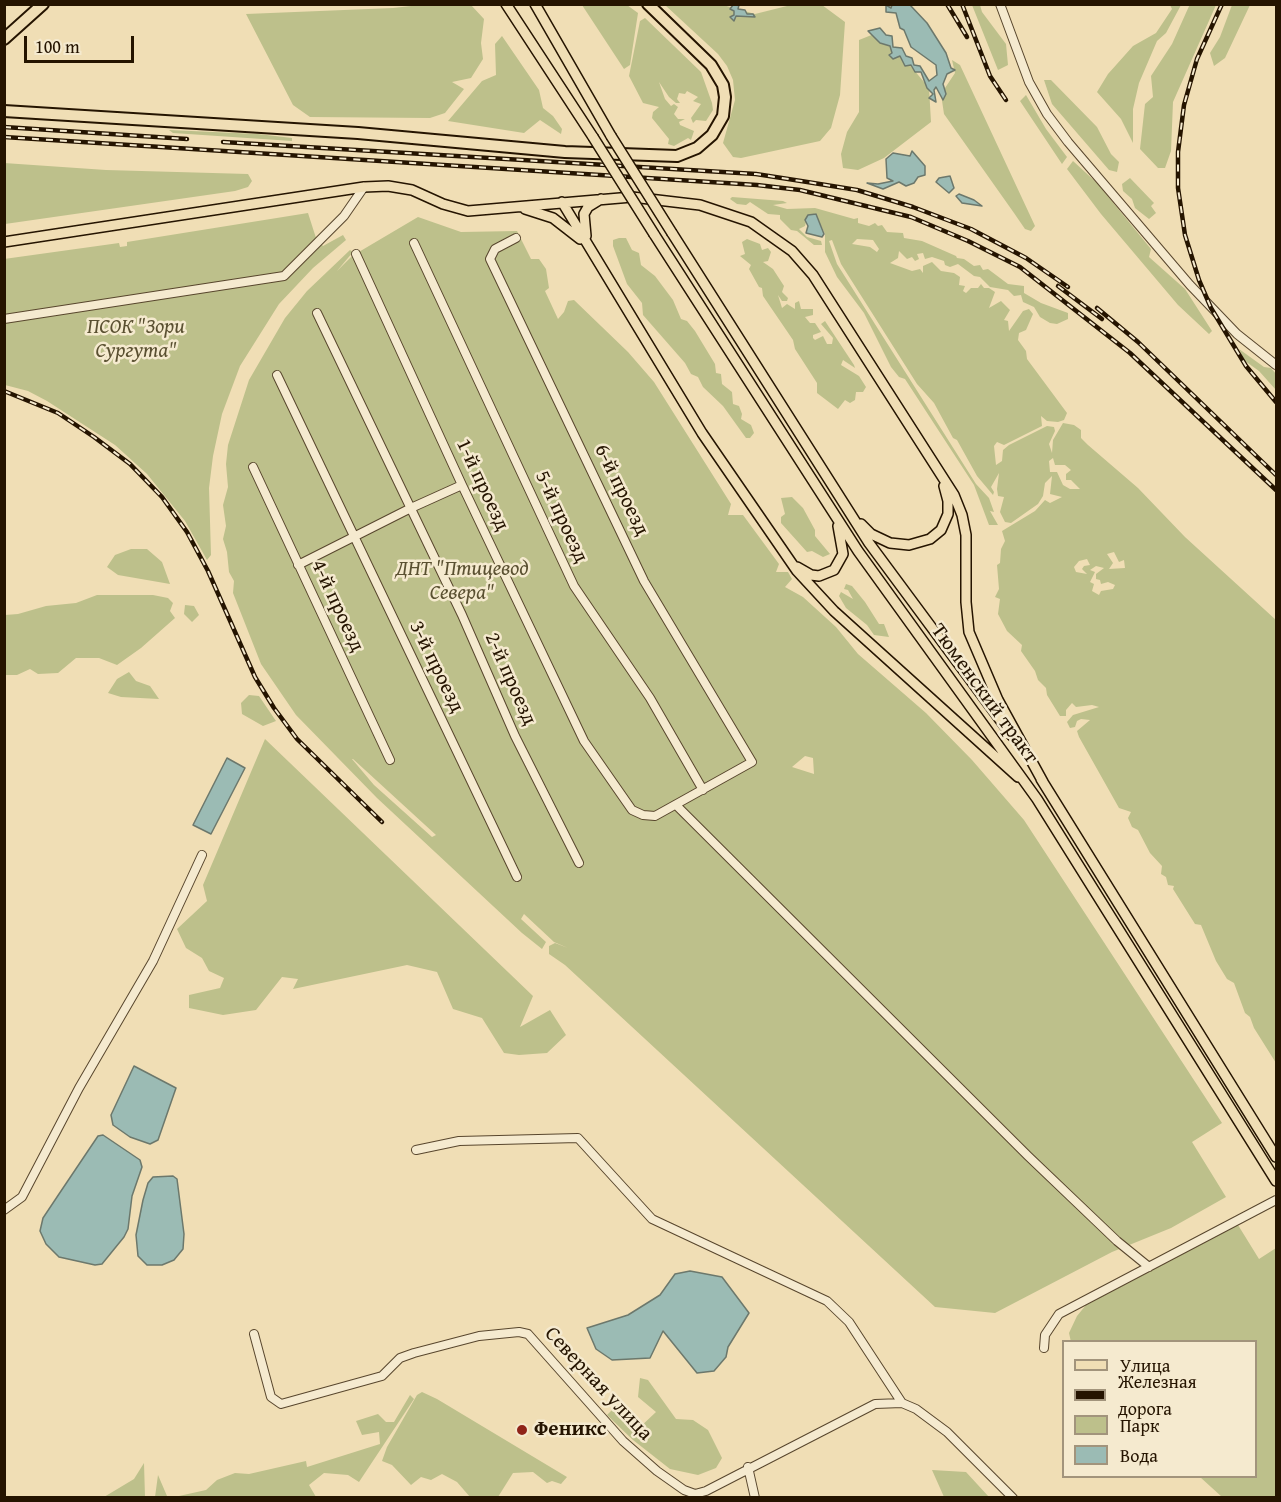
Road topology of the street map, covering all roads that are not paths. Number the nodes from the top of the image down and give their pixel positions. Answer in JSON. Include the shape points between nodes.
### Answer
{"nodes":[{"id":1,"x":43,"y":4,"type":"edge"},
{"id":2,"x":500,"y":4,"type":"edge"},
{"id":3,"x":506,"y":4,"type":"edge"},
{"id":4,"x":536,"y":4,"type":"edge"},
{"id":5,"x":648,"y":4,"type":"edge"},
{"id":6,"x":1000,"y":4,"type":"edge"},
{"id":7,"x":524,"y":34,"type":"junction"},
{"id":8,"x":4,"y":39,"type":"edge"},
{"id":9,"x":4,"y":111,"type":"edge"},
{"id":10,"x":364,"y":187,"type":"junction"},
{"id":11,"x":606,"y":197,"type":"junction"},
{"id":12,"x":562,"y":202,"type":"junction"},
{"id":13,"x":518,"y":207,"type":"junction"},
{"id":14,"x":516,"y":238,"type":"dead end"},
{"id":15,"x":4,"y":242,"type":"edge"},
{"id":16,"x":414,"y":243,"type":"dead end"},
{"id":17,"x":356,"y":254,"type":"dead end"},
{"id":18,"x":593,"y":255,"type":"junction"},
{"id":19,"x":317,"y":313,"type":"dead end"},
{"id":20,"x":4,"y":319,"type":"edge"},
{"id":21,"x":1276,"y":365,"type":"edge"},
{"id":22,"x":277,"y":375,"type":"dead end"},
{"id":23,"x":933,"y":462,"type":"junction"},
{"id":24,"x":252,"y":468,"type":"dead end"},
{"id":25,"x":462,"y":485,"type":"junction"},
{"id":26,"x":845,"y":506,"type":"junction"},
{"id":27,"x":411,"y":508,"type":"junction"},
{"id":28,"x":833,"y":513,"type":"junction"},
{"id":29,"x":354,"y":537,"type":"junction"},
{"id":30,"x":783,"y":553,"type":"junction"},
{"id":31,"x":298,"y":565,"type":"junction"},
{"id":32,"x":390,"y":760,"type":"dead end"},
{"id":33,"x":1043,"y":782,"type":"junction"},
{"id":34,"x":703,"y":790,"type":"junction"},
{"id":35,"x":1037,"y":799,"type":"junction"},
{"id":36,"x":676,"y":805,"type":"junction"},
{"id":37,"x":202,"y":855,"type":"dead end"},
{"id":38,"x":579,"y":863,"type":"dead end"},
{"id":39,"x":517,"y":877,"type":"dead end"},
{"id":40,"x":416,"y":1150,"type":"dead end"},
{"id":41,"x":1276,"y":1157,"type":"edge"},
{"id":42,"x":1276,"y":1181,"type":"edge"},
{"id":43,"x":1276,"y":1200,"type":"edge"},
{"id":44,"x":4,"y":1210,"type":"edge"},
{"id":45,"x":1149,"y":1267,"type":"junction"},
{"id":46,"x":254,"y":1334,"type":"dead end"},
{"id":47,"x":1044,"y":1348,"type":"dead end"},
{"id":48,"x":902,"y":1403,"type":"junction"},
{"id":49,"x":748,"y":1467,"type":"junction"},
{"id":50,"x":755,"y":1497,"type":"edge"},
{"id":51,"x":1013,"y":1497,"type":"edge"}],
"edges":[{"from":1,"to":8,"type":"highway"},
{"from":2,"to":7,"type":"main road"},
{"from":3,"to":7,"type":"main road"},
{"from":4,"to":26,"type":"main road","name":"Тюменский тракт","bridge":true,"via":[[611,136]]},
{"from":5,"to":9,"type":"highway","via":[[711,65],[723,85],[723,116],[712,135],[697,148],[677,156],[565,152],[381,135]]},
{"from":6,"to":21,"type":"street","via":[[1029,82],[1061,133],[1190,285],[1237,334]]},
{"from":7,"to":28,"type":"main road","name":"Тюменский тракт","bridge":true},
{"from":10,"to":13,"type":"main road","via":[[404,188],[468,211]]},
{"from":10,"to":15,"type":"main road"},
{"from":10,"to":20,"type":"street","via":[[344,216],[284,276]]},
{"from":11,"to":12,"type":"main road"},
{"from":11,"to":18,"type":"main road","via":[[594,202],[584,214],[585,234]]},
{"from":11,"to":23,"type":"main road","via":[[682,201],[719,209],[780,240],[804,263],[828,296]]},
{"from":12,"to":13,"type":"main road"},
{"from":12,"to":18,"type":"main road"},
{"from":13,"to":18,"type":"main road","via":[[563,225]]},
{"from":14,"to":34,"type":"street","name":"6-й проезд","via":[[495,249],[490,259],[644,581],[752,762]]},
{"from":16,"to":34,"type":"street","name":"5-й проезд","via":[[574,586],[650,698]]},
{"from":17,"to":25,"type":"street","name":"1-й проезд"},
{"from":18,"to":30,"type":"main road","via":[[702,433]]},
{"from":19,"to":27,"type":"street","name":"2-й проезд"},
{"from":22,"to":29,"type":"street","name":"3-й проезд"},
{"from":23,"to":26,"type":"main road","via":[[946,492],[948,514],[941,530],[930,539],[909,545],[881,540]]},
{"from":23,"to":33,"type":"main road","via":[[954,495],[964,525],[966,610],[974,647]]},
{"from":24,"to":31,"type":"street","name":"4-й проезд"},
{"from":25,"to":27,"type":"street"},
{"from":25,"to":36,"type":"street","name":"1-й проезд","via":[[585,741],[632,810],[642,816],[655,816]]},
{"from":26,"to":33,"type":"main road","name":"Тюменский тракт"},
{"from":27,"to":29,"type":"street"},
{"from":27,"to":38,"type":"street","name":"2-й проезд"},
{"from":28,"to":30,"type":"main road","via":[[844,545],[834,570],[827,575],[812,575]]},
{"from":28,"to":35,"type":"main road","name":"Тюменский тракт"},
{"from":29,"to":31,"type":"street"},
{"from":29,"to":39,"type":"street","name":"3-й проезд"},
{"from":30,"to":35,"type":"main road","via":[[834,611],[1001,760]]},
{"from":31,"to":32,"type":"street","name":"4-й проезд"},
{"from":33,"to":41,"type":"main road","name":"Тюменский тракт"},
{"from":34,"to":36,"type":"street"},
{"from":35,"to":42,"type":"main road","name":"Тюменский тракт"},
{"from":36,"to":45,"type":"street","via":[[1036,1163]]},
{"from":37,"to":44,"type":"street","via":[[153,961],[79,1088],[22,1197]]},
{"from":40,"to":48,"type":"street","via":[[459,1142],[578,1138],[652,1219],[811,1292],[833,1306],[849,1322]]},
{"from":43,"to":45,"type":"street"},
{"from":45,"to":47,"type":"street","via":[[1059,1314],[1045,1335]]},
{"from":46,"to":49,"type":"street","name":"Северная улица","via":[[271,1397],[281,1404],[382,1376],[400,1358],[414,1353],[479,1336],[528,1334],[623,1441],[684,1490],[695,1494],[706,1491]]},
{"from":48,"to":49,"type":"street","via":[[875,1404]]},
{"from":48,"to":51,"type":"street","via":[[947,1432]]},
{"from":49,"to":50,"type":"street"}]}
